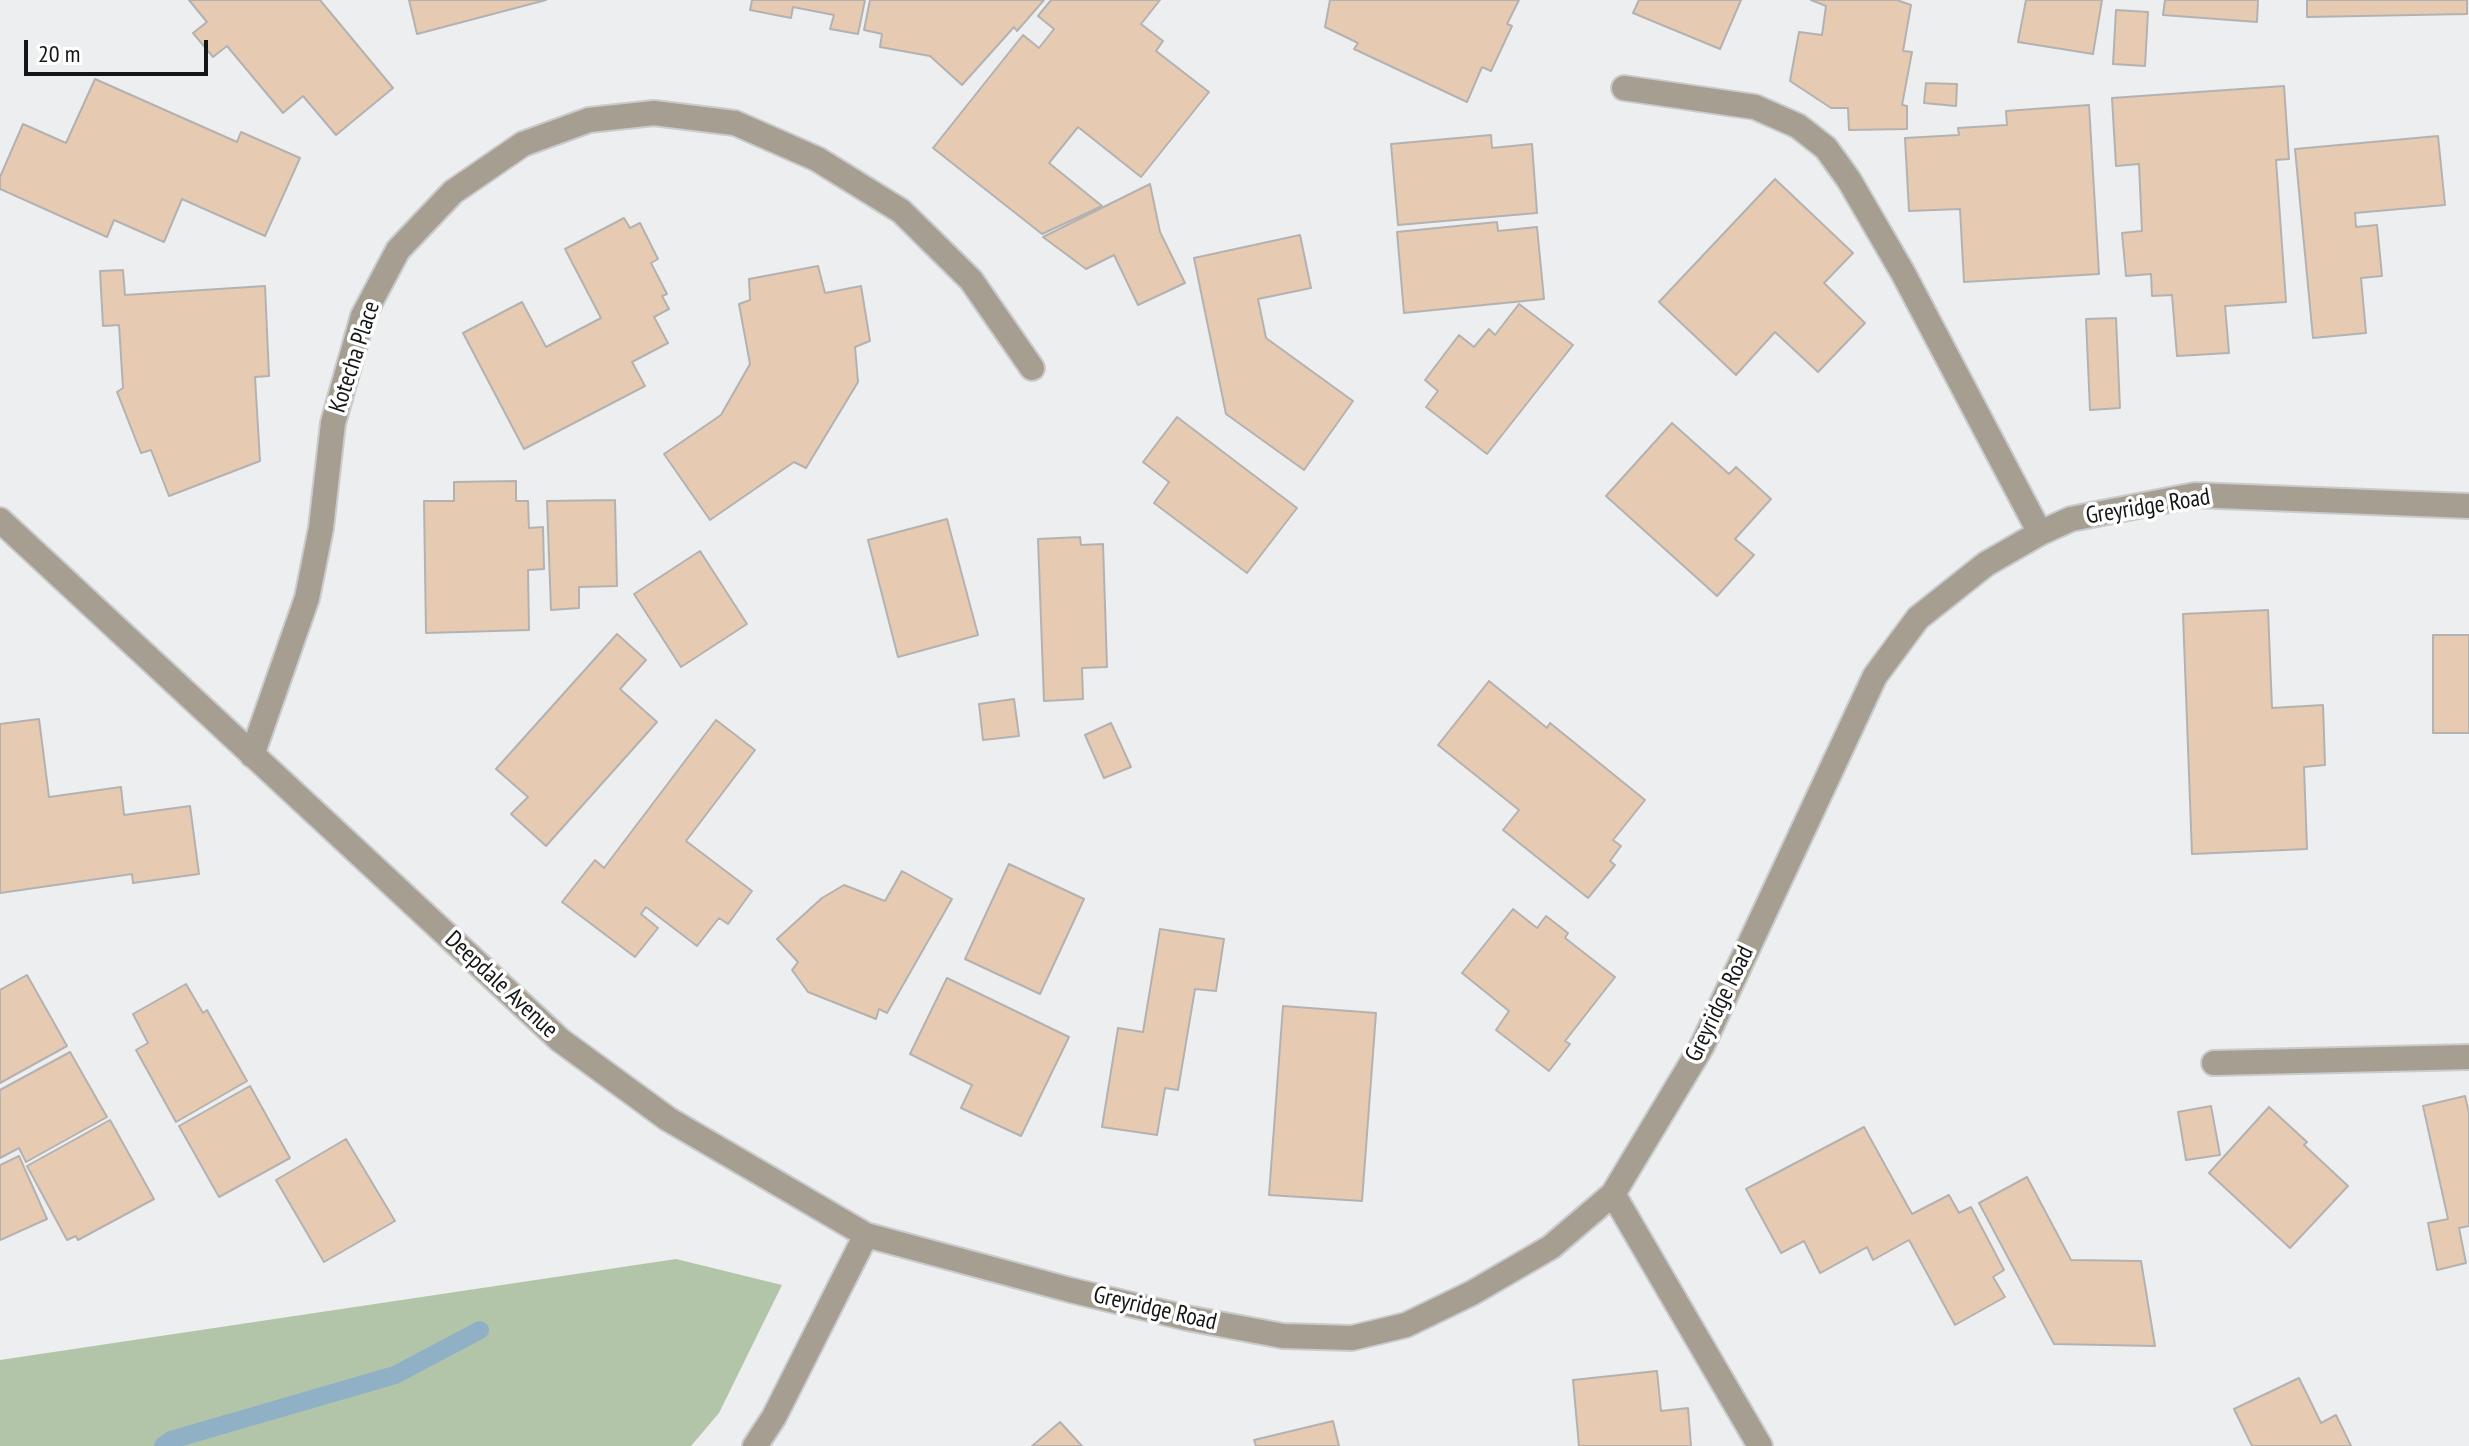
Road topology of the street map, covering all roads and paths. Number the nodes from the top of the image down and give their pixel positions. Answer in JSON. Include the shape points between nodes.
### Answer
{"nodes":[{"id":1,"x":1624,"y":88,"type":"dead end"},
{"id":2,"x":1032,"y":368,"type":"dead end"},
{"id":3,"x":2469,"y":506,"type":"edge"},
{"id":4,"x":0,"y":520,"type":"edge"},
{"id":5,"x":2040,"y":533,"type":"junction"},
{"id":6,"x":252,"y":755,"type":"junction"},
{"id":7,"x":2469,"y":1057,"type":"edge"},
{"id":8,"x":2214,"y":1063,"type":"dead end"},
{"id":9,"x":1613,"y":1194,"type":"junction"},
{"id":10,"x":866,"y":1235,"type":"junction"},
{"id":11,"x":755,"y":1446,"type":"edge"},
{"id":12,"x":1760,"y":1446,"type":"edge"}],
"edges":[{"from":1,"to":5,"type":"street","via":[[1755,107],[1798,126],[1826,148],[1903,273]]},
{"from":2,"to":6,"type":"street","name":"Kotecha Place","via":[[971,280],[901,211],[817,159],[735,123],[654,113],[589,120],[523,144],[453,192],[398,250],[363,316],[333,423],[307,598]]},
{"from":3,"to":5,"type":"street","name":"Greyridge Road","via":[[2195,495],[2071,519]]},
{"from":4,"to":6,"type":"street","name":"Deepdale Avenue"},
{"from":5,"to":9,"type":"street","name":"Greyridge Road","via":[[1986,564],[1918,618],[1875,676],[1702,1046]]},
{"from":6,"to":10,"type":"street","name":"Deepdale Avenue","via":[[560,1040],[668,1119]]},
{"from":7,"to":8,"type":"street"},
{"from":9,"to":10,"type":"street","name":"Greyridge Road","via":[[1551,1247],[1472,1293],[1406,1325],[1352,1338],[1283,1336],[1187,1318]]},
{"from":9,"to":12,"type":"street"},
{"from":10,"to":11,"type":"street"}]}
